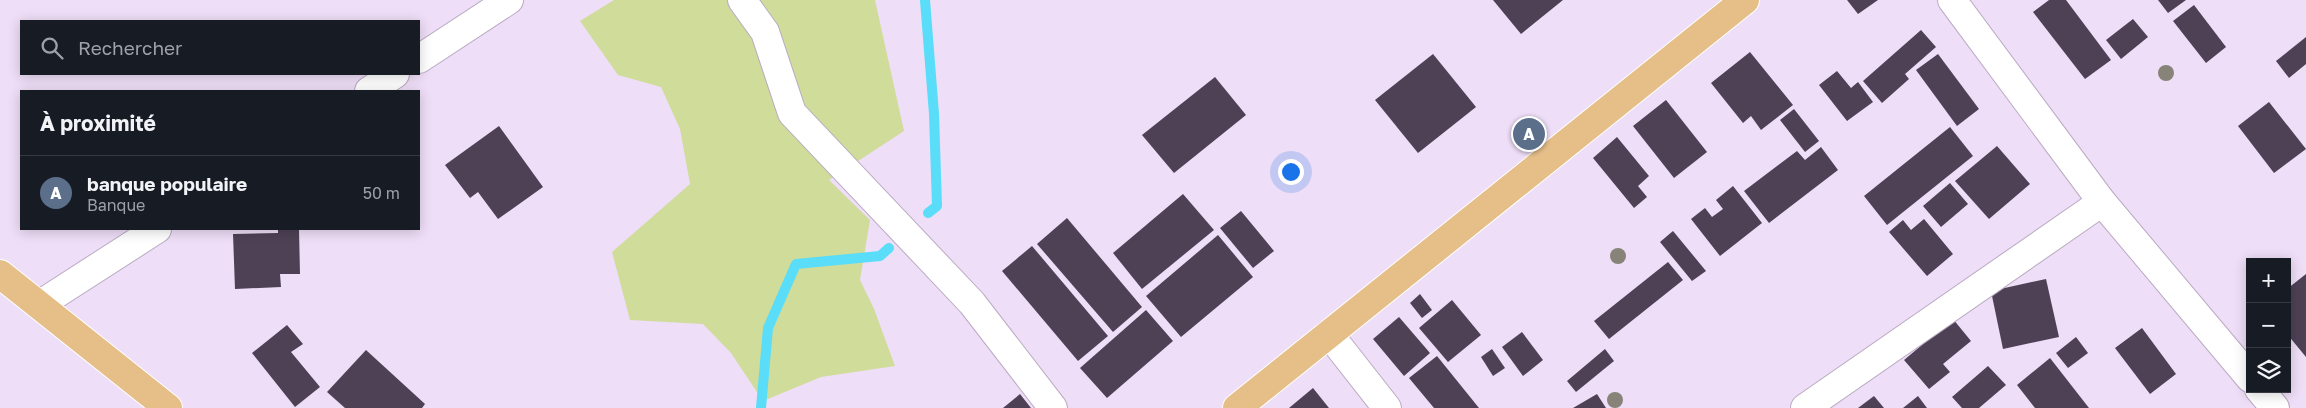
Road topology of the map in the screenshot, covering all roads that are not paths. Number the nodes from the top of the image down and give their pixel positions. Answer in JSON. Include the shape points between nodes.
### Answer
{"nodes":[{"id":1,"x":509,"y":0,"type":"edge"},
{"id":2,"x":742,"y":0,"type":"edge"},
{"id":3,"x":1745,"y":0,"type":"edge"},
{"id":4,"x":1952,"y":0,"type":"edge"},
{"id":5,"x":420,"y":58,"type":"edge"},
{"id":6,"x":394,"y":75,"type":"edge"},
{"id":7,"x":370,"y":90,"type":"edge"},
{"id":8,"x":2102,"y":202,"type":"junction"},
{"id":9,"x":155,"y":230,"type":"edge"},
{"id":10,"x":0,"y":274,"type":"edge"},
{"id":11,"x":39,"y":305,"type":"junction"},
{"id":12,"x":1329,"y":334,"type":"junction"},
{"id":13,"x":2246,"y":373,"type":"edge"},
{"id":14,"x":2262,"y":393,"type":"edge"},
{"id":15,"x":1832,"y":400,"type":"edge"},
{"id":16,"x":168,"y":408,"type":"edge"},
{"id":17,"x":1053,"y":408,"type":"edge"},
{"id":18,"x":1237,"y":408,"type":"edge"},
{"id":19,"x":1387,"y":408,"type":"edge"},
{"id":20,"x":1805,"y":408,"type":"edge"},
{"id":21,"x":2275,"y":408,"type":"edge"}],
"edges":[{"from":1,"to":5,"type":"street"},
{"from":2,"to":17,"type":"street","via":[[765,32],[792,113],[972,303]]},
{"from":3,"to":12,"type":"main road"},
{"from":4,"to":8,"type":"street"},
{"from":6,"to":7,"type":"street"},
{"from":8,"to":13,"type":"street"},
{"from":8,"to":15,"type":"street"},
{"from":9,"to":11,"type":"street"},
{"from":10,"to":11,"type":"main road"},
{"from":11,"to":16,"type":"main road"},
{"from":12,"to":18,"type":"main road"},
{"from":12,"to":19,"type":"street"},
{"from":14,"to":21,"type":"street"},
{"from":15,"to":20,"type":"street"}]}
